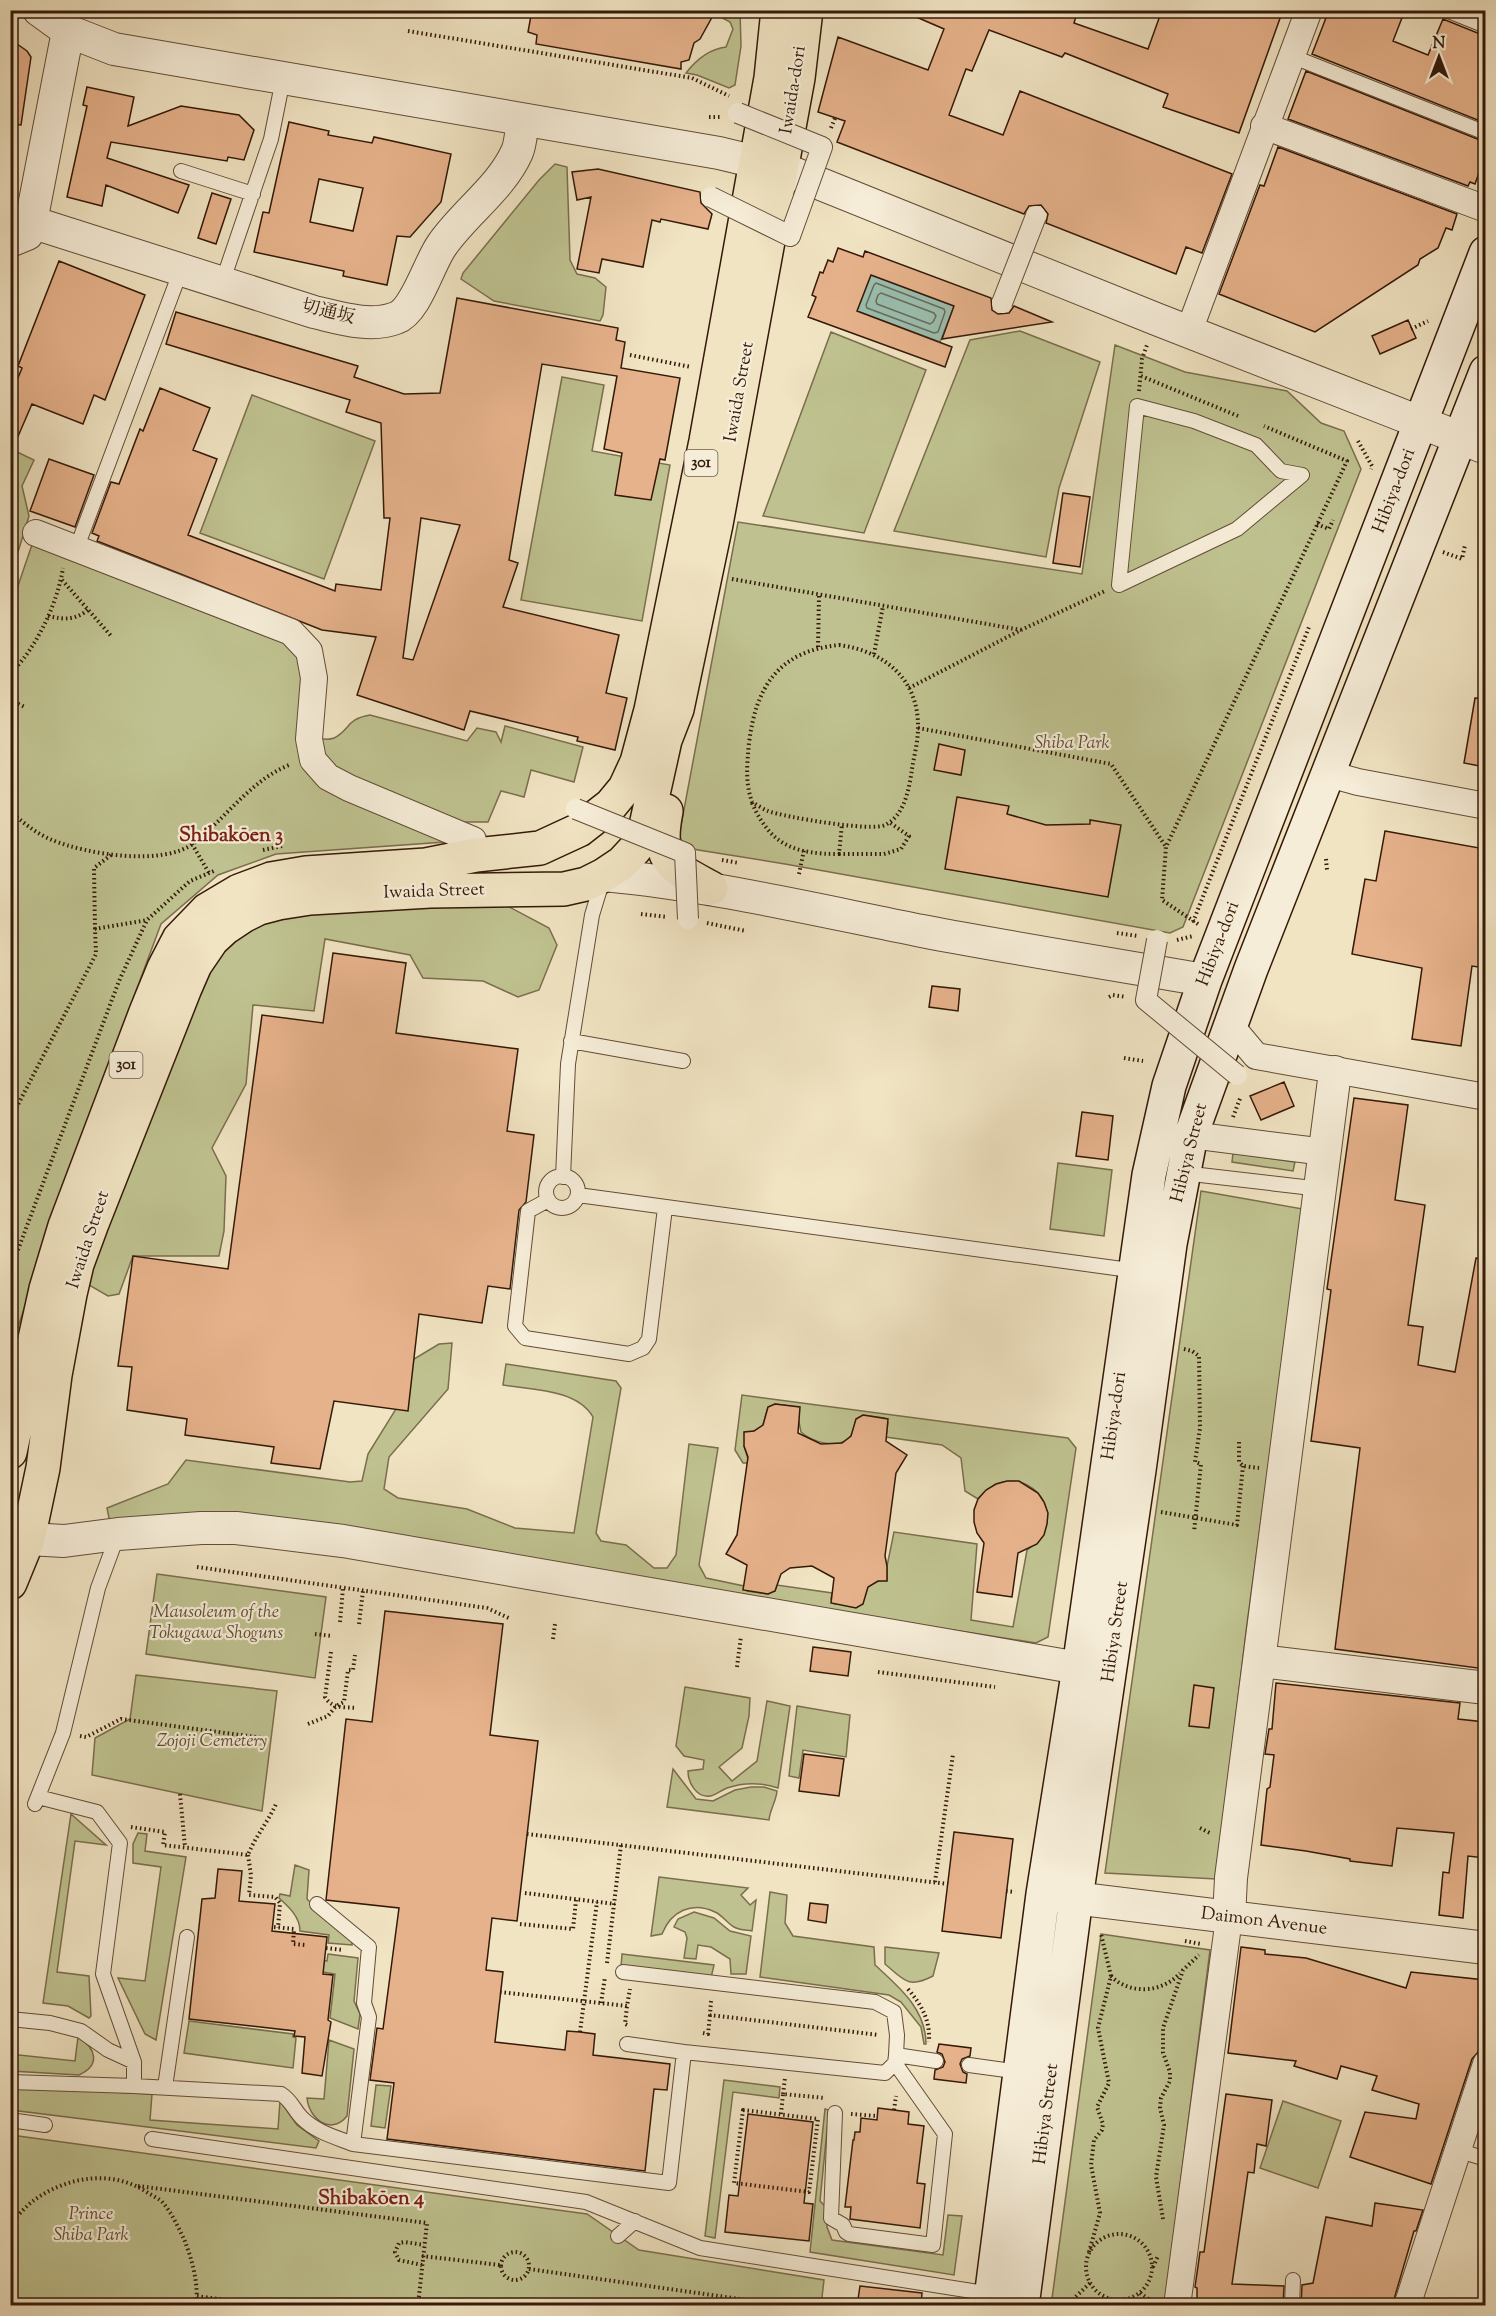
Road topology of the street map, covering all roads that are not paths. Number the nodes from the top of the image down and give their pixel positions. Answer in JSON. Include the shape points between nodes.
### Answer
{"nodes":[{"id":1,"x":778,"y":10,"type":"edge"},
{"id":2,"x":806,"y":10,"type":"edge"},
{"id":3,"x":1309,"y":10,"type":"edge"},
{"id":4,"x":1446,"y":10,"type":"edge"},
{"id":5,"x":41,"y":11,"type":"edge"},
{"id":6,"x":1485,"y":26,"type":"edge"},
{"id":7,"x":68,"y":31,"type":"junction"},
{"id":8,"x":1291,"y":56,"type":"junction"},
{"id":9,"x":283,"y":79,"type":"junction"},
{"id":10,"x":738,"y":113,"type":"road end"},
{"id":11,"x":523,"y":120,"type":"junction"},
{"id":12,"x":1264,"y":126,"type":"junction"},
{"id":13,"x":1485,"y":133,"type":"edge"},
{"id":14,"x":768,"y":165,"type":"junction"},
{"id":15,"x":181,"y":171,"type":"dead end"},
{"id":16,"x":253,"y":194,"type":"junction"},
{"id":17,"x":711,"y":197,"type":"dead end"},
{"id":18,"x":1485,"y":209,"type":"edge"},
{"id":19,"x":1036,"y":216,"type":"dead end"},
{"id":20,"x":26,"y":221,"type":"edge"},
{"id":21,"x":1485,"y":253,"type":"edge"},
{"id":22,"x":181,"y":270,"type":"junction"},
{"id":23,"x":222,"y":283,"type":"junction"},
{"id":24,"x":1002,"y":303,"type":"dead end"},
{"id":25,"x":1189,"y":331,"type":"junction"},
{"id":26,"x":1485,"y":372,"type":"edge"},
{"id":27,"x":1137,"y":406,"type":"joint"},
{"id":28,"x":1421,"y":423,"type":"junction"},
{"id":29,"x":1473,"y":443,"type":"edge"},
{"id":30,"x":36,"y":532,"type":"dead end"},
{"id":31,"x":72,"y":545,"type":"junction"},
{"id":32,"x":677,"y":709,"type":"junction"},
{"id":33,"x":637,"y":762,"type":"junction"},
{"id":34,"x":1329,"y":774,"type":"junction"},
{"id":35,"x":1485,"y":806,"type":"edge"},
{"id":36,"x":576,"y":809,"type":"dead end"},
{"id":37,"x":476,"y":855,"type":"junction"},
{"id":38,"x":426,"y":864,"type":"junction"},
{"id":39,"x":604,"y":875,"type":"junction"},
{"id":40,"x":711,"y":888,"type":"junction"},
{"id":41,"x":688,"y":919,"type":"road end"},
{"id":42,"x":1165,"y":941,"type":"road end"},
{"id":43,"x":1251,"y":969,"type":"junction"},
{"id":44,"x":1205,"y":980,"type":"junction"},
{"id":45,"x":1230,"y":1025,"type":"junction"},
{"id":46,"x":572,"y":1041,"type":"junction"},
{"id":47,"x":683,"y":1061,"type":"dead end"},
{"id":48,"x":1335,"y":1072,"type":"junction"},
{"id":49,"x":1237,"y":1075,"type":"dead end"},
{"id":50,"x":1485,"y":1097,"type":"edge"},
{"id":51,"x":1191,"y":1135,"type":"junction"},
{"id":52,"x":1325,"y":1152,"type":"junction"},
{"id":53,"x":1183,"y":1173,"type":"junction"},
{"id":54,"x":563,"y":1177,"type":"junction"},
{"id":55,"x":1321,"y":1190,"type":"junction"},
{"id":56,"x":578,"y":1195,"type":"junction"},
{"id":57,"x":548,"y":1200,"type":"junction"},
{"id":58,"x":665,"y":1208,"type":"junction"},
{"id":59,"x":1150,"y":1273,"type":"junction"},
{"id":60,"x":14,"y":1415,"type":"edge"},
{"id":61,"x":49,"y":1425,"type":"junction"},
{"id":62,"x":10,"y":1452,"type":"edge"},
{"id":63,"x":118,"y":1534,"type":"junction"},
{"id":64,"x":28,"y":1539,"type":"junction"},
{"id":65,"x":10,"y":1583,"type":"edge"},
{"id":66,"x":1260,"y":1661,"type":"junction"},
{"id":67,"x":1079,"y":1668,"type":"junction"},
{"id":68,"x":1485,"y":1688,"type":"edge"},
{"id":69,"x":1029,"y":1893,"type":"junction"},
{"id":70,"x":1076,"y":1899,"type":"junction"},
{"id":71,"x":317,"y":1904,"type":"dead end"},
{"id":72,"x":1229,"y":1918,"type":"junction"},
{"id":73,"x":187,"y":1937,"type":"dead end"},
{"id":74,"x":1485,"y":1948,"type":"edge"},
{"id":75,"x":623,"y":1972,"type":"dead end"},
{"id":76,"x":10,"y":2019,"type":"edge"},
{"id":77,"x":627,"y":2044,"type":"dead end"},
{"id":78,"x":684,"y":2052,"type":"junction"},
{"id":79,"x":895,"y":2059,"type":"junction"},
{"id":80,"x":936,"y":2061,"type":"dead end"},
{"id":81,"x":134,"y":2062,"type":"junction"},
{"id":82,"x":1485,"y":2064,"type":"edge"},
{"id":83,"x":969,"y":2066,"type":"dead end"},
{"id":84,"x":1021,"y":2072,"type":"junction"},
{"id":85,"x":10,"y":2082,"type":"edge"},
{"id":86,"x":134,"y":2086,"type":"junction"},
{"id":87,"x":165,"y":2087,"type":"junction"},
{"id":88,"x":842,"y":2113,"type":"road end"},
{"id":89,"x":10,"y":2120,"type":"edge"},
{"id":90,"x":45,"y":2124,"type":"dead end"},
{"id":91,"x":152,"y":2139,"type":"dead end"},
{"id":92,"x":352,"y":2144,"type":"junction"},
{"id":93,"x":1457,"y":2150,"type":"junction"},
{"id":94,"x":1485,"y":2159,"type":"edge"},
{"id":95,"x":635,"y":2222,"type":"junction"},
{"id":96,"x":618,"y":2236,"type":"dead end"},
{"id":97,"x":1293,"y":2280,"type":"dead end"},
{"id":98,"x":991,"y":2300,"type":"edge"},
{"id":99,"x":1022,"y":2306,"type":"edge"},
{"id":100,"x":1177,"y":2306,"type":"edge"},
{"id":101,"x":1292,"y":2306,"type":"edge"},
{"id":102,"x":1407,"y":2306,"type":"edge"}],
"edges":[{"from":1,"to":14,"type":"main road","name":"Iwaida-dori","number":"301"},
{"from":2,"to":14,"type":"main road","name":"Iwaida-dori","number":"301","via":[[798,78]]},
{"from":3,"to":8,"type":"street"},
{"from":4,"to":6,"type":"lane"},
{"from":5,"to":7,"type":"street"},
{"from":7,"to":9,"type":"street","via":[[114,49]]},
{"from":7,"to":20,"type":"street"},
{"from":8,"to":12,"type":"street"},
{"from":8,"to":13,"type":"lane"},
{"from":9,"to":11,"type":"street"},
{"from":9,"to":16,"type":"lane","via":[[271,139]]},
{"from":10,"to":17,"type":"street","bridge":true,"via":[[822,147],[790,236]]},
{"from":11,"to":14,"type":"street"},
{"from":11,"to":23,"type":"street","name":"切通坂","via":[[518,150],[503,174],[442,245],[410,307],[398,318],[356,322]]},
{"from":12,"to":18,"type":"street"},
{"from":12,"to":25,"type":"street"},
{"from":14,"to":25,"type":"street"},
{"from":14,"to":32,"type":"main road","name":"Iwaida Street","number":"301","via":[[716,524]]},
{"from":14,"to":33,"type":"main road","name":"Iwaida Street","number":"301"},
{"from":15,"to":16,"type":"lane"},
{"from":16,"to":23,"type":"lane"},
{"from":19,"to":24,"type":"street","bridge":true},
{"from":20,"to":22,"type":"street","name":"切通坂"},
{"from":21,"to":28,"type":"main road","name":"Hibiya-dori"},
{"from":22,"to":23,"type":"street","name":"切通坂"},
{"from":22,"to":31,"type":"lane"},
{"from":25,"to":28,"type":"street"},
{"from":26,"to":29,"type":"main road"},
{"from":27,"to":27,"type":"lane","via":[[1256,444],[1281,471],[1302,475],[1237,529],[1119,585]]},
{"from":28,"to":29,"type":"street"},
{"from":28,"to":44,"type":"main road","name":"Hibiya-dori"},
{"from":29,"to":34,"type":"main road"},
{"from":30,"to":31,"type":"street"},
{"from":31,"to":37,"type":"street","via":[[291,632],[309,651],[314,678],[309,739],[313,760],[328,777],[349,788],[473,840]]},
{"from":32,"to":39,"type":"main road","name":"Iwaida Street","number":"301","via":[[665,740],[645,830],[635,849]]},
{"from":32,"to":40,"type":"main road","via":[[680,741],[665,816],[664,852],[678,870]]},
{"from":33,"to":37,"type":"main road","name":"Iwaida Street","number":"301","via":[[625,788],[611,805],[579,830],[540,848]]},
{"from":33,"to":39,"type":"main road"},
{"from":34,"to":35,"type":"street"},
{"from":34,"to":43,"type":"main road"},
{"from":36,"to":41,"type":"street","bridge":true,"via":[[686,853]]},
{"from":37,"to":38,"type":"main road","name":"Iwaida Street","number":"301"},
{"from":38,"to":39,"type":"main road","via":[[581,866]]},
{"from":38,"to":60,"type":"main road","name":"Iwaida Street","number":"301","via":[[271,879],[239,891],[207,910],[179,939],[155,990],[65,1226]]},
{"from":39,"to":40,"type":"street"},
{"from":39,"to":46,"type":"lane","via":[[592,915]]},
{"from":39,"to":61,"type":"main road","name":"Iwaida Street","number":"301","via":[[564,889],[430,891],[278,903],[243,916],[212,940],[185,988],[77,1264]]},
{"from":40,"to":44,"type":"street","via":[[924,931]]},
{"from":42,"to":49,"type":"street","bridge":true,"via":[[1146,1000]]},
{"from":43,"to":44,"type":"main road","via":[[1229,982]]},
{"from":43,"to":45,"type":"main road","name":"Hibiya Street"},
{"from":44,"to":45,"type":"main road"},
{"from":44,"to":59,"type":"main road","name":"Hibiya-dori","via":[[1169,1086],[1149,1175]]},
{"from":45,"to":48,"type":"street","via":[[1256,1056]]},
{"from":45,"to":51,"type":"main road","name":"Hibiya Street"},
{"from":46,"to":47,"type":"lane"},
{"from":46,"to":54,"type":"lane"},
{"from":48,"to":50,"type":"street"},
{"from":48,"to":52,"type":"street"},
{"from":51,"to":52,"type":"street"},
{"from":51,"to":53,"type":"main road","name":"Hibiya Street"},
{"from":52,"to":55,"type":"street"},
{"from":53,"to":55,"type":"lane"},
{"from":53,"to":59,"type":"main road","name":"Hibiya Street"},
{"from":54,"to":56,"type":"lane","via":[[575,1182]]},
{"from":54,"to":57,"type":"lane","via":[[548,1186]]},
{"from":55,"to":66,"type":"street"},
{"from":56,"to":57,"type":"lane","via":[[565,1208],[555,1207]]},
{"from":56,"to":58,"type":"lane"},
{"from":57,"to":58,"type":"lane","via":[[528,1211],[515,1326],[525,1338],[629,1354],[643,1348],[649,1339]]},
{"from":58,"to":59,"type":"lane"},
{"from":59,"to":67,"type":"main road","name":"Hibiya-dori"},
{"from":59,"to":70,"type":"main road","name":"Hibiya Street","via":[[1121,1598]]},
{"from":60,"to":61,"type":"street"},
{"from":60,"to":62,"type":"main road","name":"Iwaida Street","number":"301"},
{"from":61,"to":64,"type":"main road","name":"Iwaida Street","number":"301"},
{"from":63,"to":64,"type":"street","via":[[64,1541]]},
{"from":63,"to":67,"type":"street","via":[[236,1528],[343,1541]]},
{"from":63,"to":81,"type":"lane","via":[[98,1588],[63,1733],[36,1801],[97,1812],[120,1843],[103,1974]]},
{"from":64,"to":65,"type":"main road","name":"Iwaida Street","number":"301"},
{"from":66,"to":68,"type":"street"},
{"from":66,"to":72,"type":"street"},
{"from":67,"to":69,"type":"main road","name":"Hibiya Street"},
{"from":69,"to":70,"type":"street","name":"Daimon Avenue"},
{"from":69,"to":84,"type":"main road","name":"Hibiya Street"},
{"from":70,"to":72,"type":"street","name":"Daimon Avenue"},
{"from":70,"to":99,"type":"main road","name":"Hibiya Street"},
{"from":71,"to":92,"type":"lane","via":[[369,1947],[364,2002],[369,2017]]},
{"from":72,"to":74,"type":"street","name":"Daimon Avenue"},
{"from":72,"to":100,"type":"street"},
{"from":73,"to":87,"type":"lane"},
{"from":75,"to":79,"type":"lane","via":[[875,2002],[894,2012]]},
{"from":76,"to":81,"type":"lane","via":[[67,2026]]},
{"from":77,"to":78,"type":"lane"},
{"from":78,"to":79,"type":"lane","via":[[885,2073]]},
{"from":78,"to":92,"type":"lane","via":[[669,2183]]},
{"from":79,"to":80,"type":"lane"},
{"from":79,"to":88,"type":"lane","via":[[945,2134],[933,2245],[849,2234],[831,2218]]},
{"from":81,"to":86,"type":"lane"},
{"from":82,"to":93,"type":"street"},
{"from":83,"to":84,"type":"lane"},
{"from":84,"to":98,"type":"main road","name":"Hibiya Street"},
{"from":85,"to":86,"type":"lane"},
{"from":86,"to":87,"type":"lane"},
{"from":87,"to":92,"type":"lane","via":[[281,2094],[321,2132]]},
{"from":89,"to":90,"type":"lane"},
{"from":91,"to":95,"type":"lane","via":[[586,2202]]},
{"from":93,"to":94,"type":"lane"},
{"from":93,"to":102,"type":"street"},
{"from":95,"to":96,"type":"lane"},
{"from":95,"to":98,"type":"lane","via":[[700,2248]]},
{"from":97,"to":101,"type":"lane"}]}
